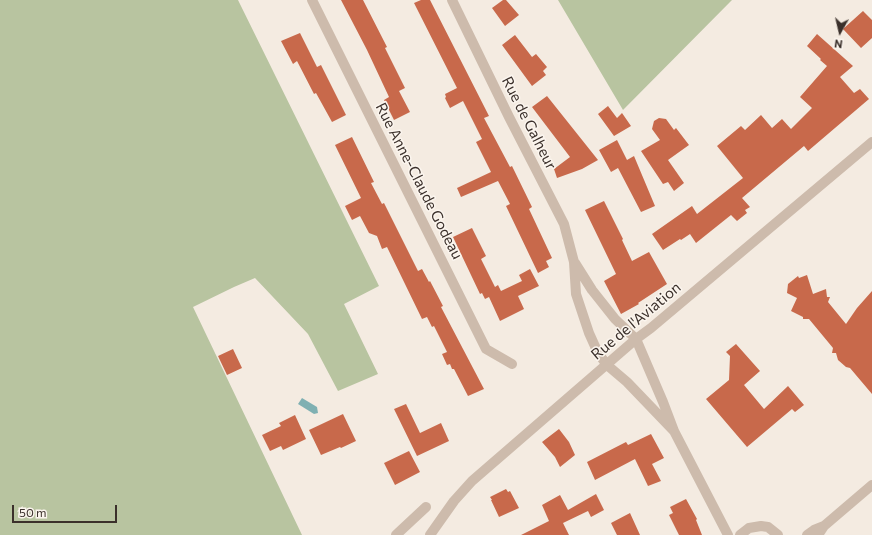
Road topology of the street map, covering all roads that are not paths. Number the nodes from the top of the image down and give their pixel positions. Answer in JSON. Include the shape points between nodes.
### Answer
{"nodes":[{"id":1,"x":312,"y":0,"type":"edge"},
{"id":2,"x":452,"y":0,"type":"edge"},
{"id":3,"x":872,"y":142,"type":"edge"},
{"id":4,"x":574,"y":262,"type":"junction"},
{"id":5,"x":636,"y":339,"type":"junction"},
{"id":6,"x":512,"y":364,"type":"dead end"},
{"id":7,"x":607,"y":365,"type":"junction"},
{"id":8,"x":674,"y":431,"type":"junction"},
{"id":9,"x":872,"y":485,"type":"edge"},
{"id":10,"x":426,"y":507,"type":"dead end"},
{"id":11,"x":824,"y":526,"type":"junction"},
{"id":12,"x":396,"y":535,"type":"edge"},
{"id":13,"x":430,"y":535,"type":"edge"},
{"id":14,"x":728,"y":535,"type":"edge"},
{"id":15,"x":740,"y":535,"type":"edge"},
{"id":16,"x":778,"y":535,"type":"edge"},
{"id":17,"x":807,"y":535,"type":"edge"},
{"id":18,"x":818,"y":535,"type":"edge"}],
"edges":[{"from":1,"to":6,"type":"street","name":"Rue Anne-Claude Godeau","via":[[486,349]]},
{"from":2,"to":4,"type":"street","name":"Rue de Galheur","via":[[564,224]]},
{"from":3,"to":5,"type":"street","name":"Rue de l'Aviation"},
{"from":4,"to":5,"type":"street","name":"Rue de Galheur","via":[[615,319]]},
{"from":4,"to":7,"type":"street","name":"Rue de Galheur","via":[[576,294],[589,333]]},
{"from":5,"to":7,"type":"street","name":"Rue de l'Aviation"},
{"from":5,"to":8,"type":"street"},
{"from":7,"to":8,"type":"street","name":"Rue de Galheur"},
{"from":7,"to":13,"type":"street","name":"Rue de l'Aviation","via":[[472,481]]},
{"from":8,"to":14,"type":"street"},
{"from":9,"to":11,"type":"street"},
{"from":10,"to":12,"type":"street"},
{"from":11,"to":17,"type":"street"},
{"from":11,"to":18,"type":"street"},
{"from":15,"to":16,"type":"street","via":[[749,528],[761,526],[768,527]]}]}
